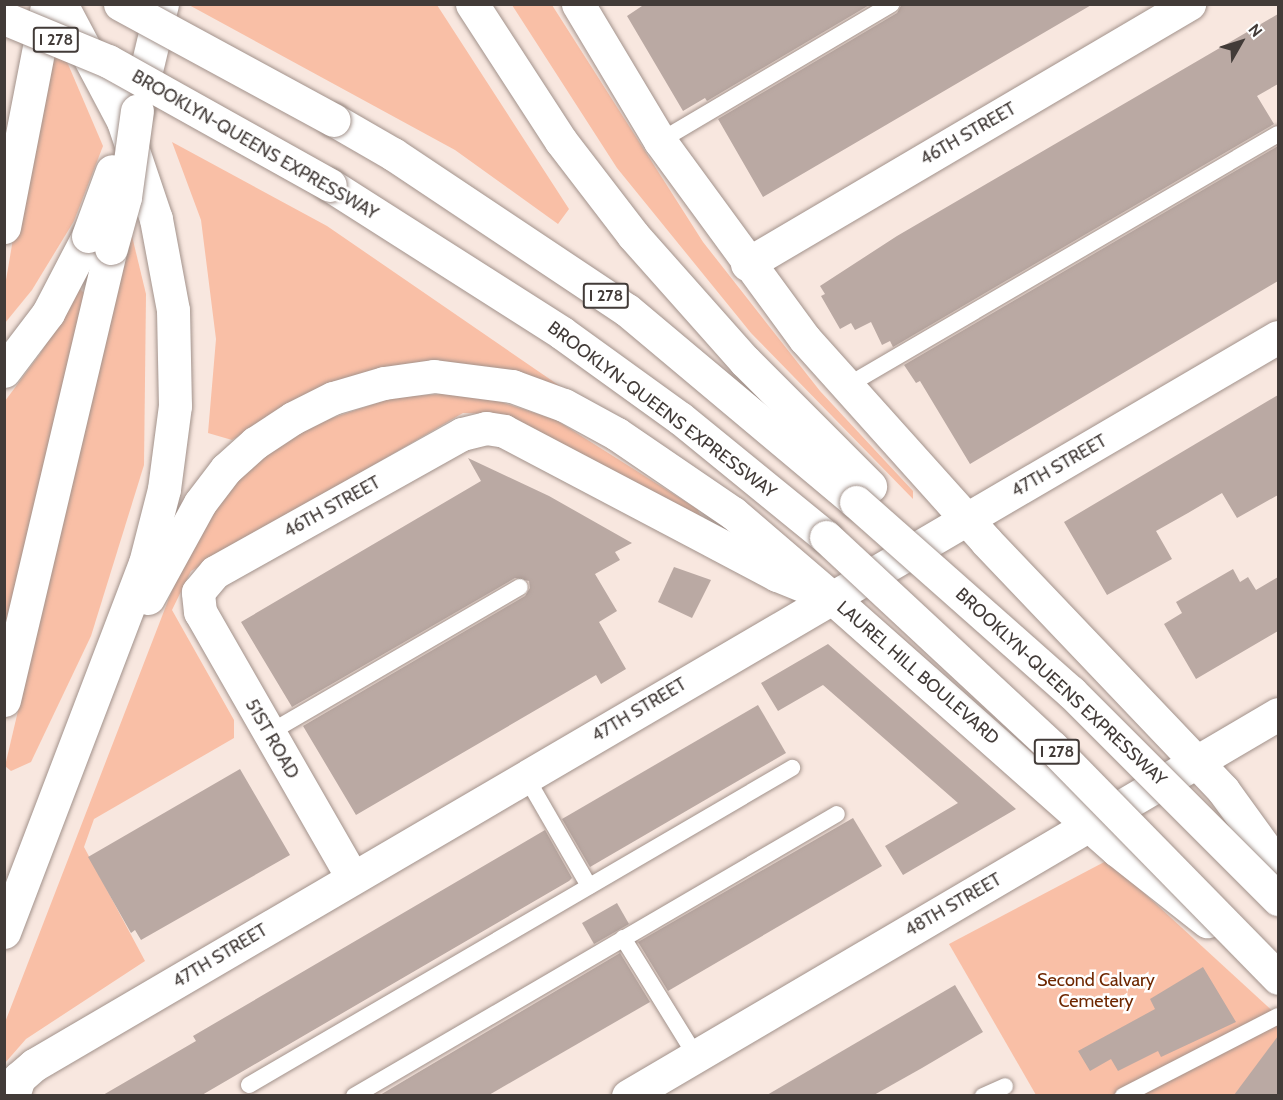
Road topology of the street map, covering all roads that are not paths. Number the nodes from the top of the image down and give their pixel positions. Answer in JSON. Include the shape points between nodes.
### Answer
{"nodes":[{"id":1,"x":120,"y":4,"type":"edge"},
{"id":2,"x":162,"y":4,"type":"edge"},
{"id":3,"x":472,"y":4,"type":"edge"},
{"id":4,"x":578,"y":4,"type":"edge"},
{"id":5,"x":892,"y":4,"type":"edge"},
{"id":6,"x":1190,"y":4,"type":"edge"},
{"id":7,"x":51,"y":7,"type":"edge"},
{"id":8,"x":4,"y":18,"type":"edge"},
{"id":9,"x":4,"y":38,"type":"edge"},
{"id":10,"x":108,"y":61,"type":"junction"},
{"id":11,"x":1278,"y":134,"type":"edge"},
{"id":12,"x":660,"y":141,"type":"junction"},
{"id":13,"x":4,"y":227,"type":"edge"},
{"id":14,"x":99,"y":242,"type":"junction"},
{"id":15,"x":747,"y":264,"type":"junction"},
{"id":16,"x":1278,"y":337,"type":"edge"},
{"id":17,"x":4,"y":371,"type":"edge"},
{"id":18,"x":845,"y":387,"type":"junction"},
{"id":19,"x":478,"y":428,"type":"joint"},
{"id":20,"x":863,"y":494,"type":"junction"},
{"id":21,"x":967,"y":519,"type":"junction"},
{"id":22,"x":520,"y":587,"type":"dead end"},
{"id":23,"x":831,"y":597,"type":"junction"},
{"id":24,"x":197,"y":598,"type":"joint"},
{"id":25,"x":111,"y":659,"type":"junction"},
{"id":26,"x":4,"y":700,"type":"edge"},
{"id":27,"x":1278,"y":714,"type":"edge"},
{"id":28,"x":269,"y":733,"type":"junction"},
{"id":29,"x":1197,"y":762,"type":"junction"},
{"id":30,"x":792,"y":768,"type":"dead end"},
{"id":31,"x":526,"y":777,"type":"junction"},
{"id":32,"x":837,"y":814,"type":"dead end"},
{"id":33,"x":1091,"y":825,"type":"junction"},
{"id":34,"x":1278,"y":866,"type":"edge"},
{"id":35,"x":352,"y":878,"type":"junction"},
{"id":36,"x":589,"y":886,"type":"junction"},
{"id":37,"x":1278,"y":899,"type":"edge"},
{"id":38,"x":4,"y":932,"type":"edge"},
{"id":39,"x":623,"y":938,"type":"junction"},
{"id":40,"x":1278,"y":978,"type":"edge"},
{"id":41,"x":1278,"y":1016,"type":"edge"},
{"id":42,"x":696,"y":1056,"type":"junction"},
{"id":43,"x":249,"y":1085,"type":"dead end"},
{"id":44,"x":1005,"y":1086,"type":"dead end"},
{"id":45,"x":646,"y":1091,"type":"edge"},
{"id":46,"x":13,"y":1095,"type":"edge"},
{"id":47,"x":354,"y":1095,"type":"edge"},
{"id":48,"x":983,"y":1095,"type":"edge"},
{"id":49,"x":1123,"y":1095,"type":"edge"}],
"edges":[{"from":1,"to":20,"type":"main road","number":"I 278","bridge":true,"via":[[411,166],[627,310]]},
{"from":2,"to":14,"type":"main road","bridge":true,"via":[[137,111],[125,197]]},
{"from":3,"to":20,"type":"main road","via":[[561,141],[633,235]]},
{"from":4,"to":12,"type":"main road"},
{"from":5,"to":12,"type":"lane"},
{"from":6,"to":15,"type":"main road","name":"46TH STREET"},
{"from":7,"to":13,"type":"main road"},
{"from":7,"to":25,"type":"main road","via":[[98,68],[143,173],[173,310],[175,406],[164,489],[145,563]]},
{"from":8,"to":10,"type":"main road","name":"BROOKLYN-QUEENS EXPRESSWAY","number":"I 278","bridge":true},
{"from":9,"to":10,"type":"main road","bridge":true},
{"from":10,"to":40,"type":"main road","name":"BROOKLYN-QUEENS EXPRESSWAY","number":"I 278","bridge":true,"via":[[330,185],[562,333],[680,418],[826,537],[1052,747]]},
{"from":11,"to":18,"type":"lane"},
{"from":12,"to":15,"type":"main road"},
{"from":14,"to":17,"type":"main road"},
{"from":14,"to":26,"type":"main road"},
{"from":15,"to":18,"type":"main road"},
{"from":16,"to":21,"type":"main road","name":"47TH STREET"},
{"from":18,"to":21,"type":"main road"},
{"from":19,"to":23,"type":"main road","name":"LAUREL HILL BOULEVARD","via":[[504,431],[777,575]]},
{"from":19,"to":24,"type":"main road","name":"46TH STREET","via":[[215,572],[200,586]]},
{"from":20,"to":37,"type":"main road","name":"BROOKLYN-QUEENS EXPRESSWAY","bridge":true,"via":[[1071,692]]},
{"from":21,"to":23,"type":"main road","name":"47TH STREET"},
{"from":21,"to":29,"type":"main road"},
{"from":22,"to":28,"type":"lane"},
{"from":23,"to":25,"type":"main road","via":[[733,513],[617,434],[564,405],[512,386],[434,376],[384,382],[333,398],[274,429],[239,456],[200,503],[167,567]]},
{"from":23,"to":31,"type":"main road","name":"47TH STREET"},
{"from":23,"to":33,"type":"main road","name":"LAUREL HILL BOULEVARD"},
{"from":24,"to":28,"type":"main road","name":"51ST ROAD","via":[[204,619]]},
{"from":25,"to":38,"type":"main road"},
{"from":27,"to":29,"type":"main road","name":"48TH STREET"},
{"from":28,"to":35,"type":"main road","name":"51ST ROAD"},
{"from":29,"to":33,"type":"main road","name":"48TH STREET"},
{"from":29,"to":34,"type":"main road","via":[[1223,790]]},
{"from":30,"to":36,"type":"lane"},
{"from":31,"to":35,"type":"main road","name":"47TH STREET"},
{"from":31,"to":36,"type":"lane"},
{"from":32,"to":39,"type":"lane"},
{"from":33,"to":40,"type":"main road","name":"LAUREL HILL BOULEVARD"},
{"from":33,"to":42,"type":"main road","name":"48TH STREET"},
{"from":35,"to":46,"type":"main road","name":"47TH STREET","via":[[34,1065],[19,1078]]},
{"from":36,"to":43,"type":"lane"},
{"from":39,"to":42,"type":"lane"},
{"from":39,"to":47,"type":"lane"},
{"from":41,"to":49,"type":"lane"},
{"from":42,"to":45,"type":"main road","name":"48TH STREET"},
{"from":44,"to":48,"type":"lane"}]}
